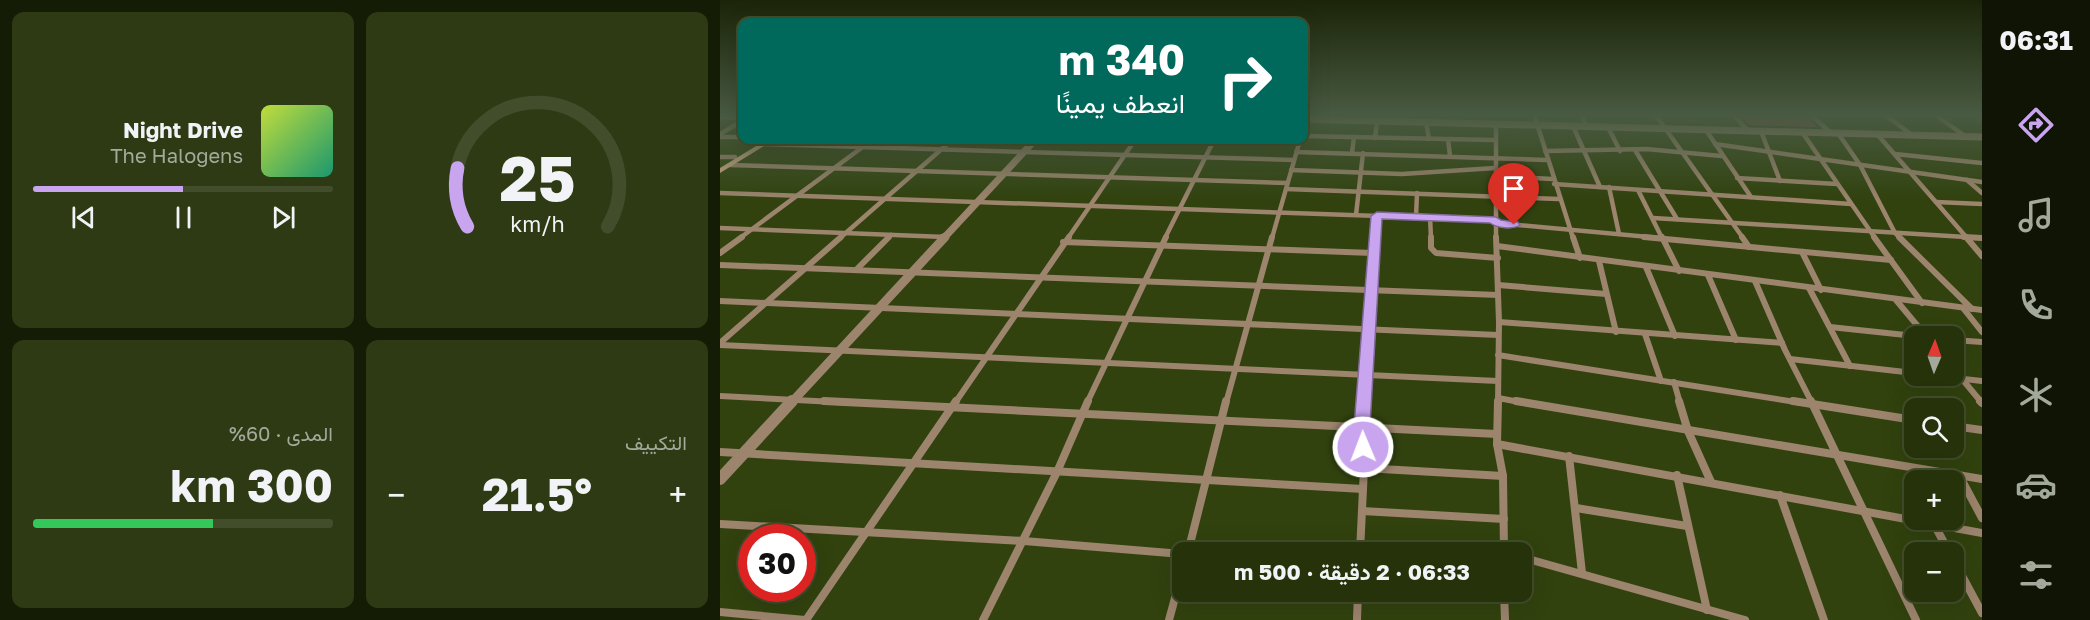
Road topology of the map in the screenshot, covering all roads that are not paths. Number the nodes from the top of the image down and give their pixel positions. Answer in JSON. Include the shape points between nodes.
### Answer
{"nodes":[{"id":1,"x":1353,"y":143,"type":"edge"},
{"id":2,"x":1448,"y":143,"type":"edge"},
{"id":3,"x":1495,"y":143,"type":"edge"},
{"id":4,"x":1543,"y":143,"type":"edge"},
{"id":5,"x":1580,"y":143,"type":"edge"},
{"id":6,"x":1616,"y":143,"type":"edge"},
{"id":7,"x":1676,"y":143,"type":"edge"},
{"id":8,"x":1766,"y":143,"type":"edge"},
{"id":9,"x":1809,"y":143,"type":"edge"},
{"id":10,"x":1842,"y":143,"type":"edge"},
{"id":11,"x":1885,"y":143,"type":"edge"},
{"id":12,"x":759,"y":144,"type":"edge"},
{"id":13,"x":761,"y":144,"type":"edge"},
{"id":14,"x":814,"y":144,"type":"edge"},
{"id":15,"x":866,"y":144,"type":"edge"},
{"id":16,"x":947,"y":144,"type":"edge"},
{"id":17,"x":1031,"y":144,"type":"edge"},
{"id":18,"x":1132,"y":144,"type":"edge"},
{"id":19,"x":1212,"y":144,"type":"edge"},
{"id":20,"x":1299,"y":144,"type":"edge"},
{"id":21,"x":1715,"y":144,"type":"joint"},
{"id":22,"x":862,"y":147,"type":"junction"},
{"id":23,"x":941,"y":149,"type":"junction"},
{"id":24,"x":1635,"y":150,"type":"junction"},
{"id":25,"x":1545,"y":151,"type":"junction"},
{"id":26,"x":1620,"y":151,"type":"junction"},
{"id":27,"x":1296,"y":152,"type":"junction"},
{"id":28,"x":1584,"y":152,"type":"junction"},
{"id":29,"x":1683,"y":152,"type":"junction"},
{"id":30,"x":1769,"y":152,"type":"junction"},
{"id":31,"x":1023,"y":153,"type":"junction"},
{"id":32,"x":1352,"y":153,"type":"junction"},
{"id":33,"x":1363,"y":153,"type":"junction"},
{"id":34,"x":1895,"y":154,"type":"junction"},
{"id":35,"x":1124,"y":155,"type":"junction"},
{"id":36,"x":1450,"y":156,"type":"junction"},
{"id":37,"x":1722,"y":156,"type":"junction"},
{"id":38,"x":720,"y":157,"type":"edge"},
{"id":39,"x":735,"y":157,"type":"junction"},
{"id":40,"x":1495,"y":157,"type":"junction"},
{"id":41,"x":1206,"y":158,"type":"junction"},
{"id":42,"x":1819,"y":159,"type":"junction"},
{"id":43,"x":1294,"y":160,"type":"junction"},
{"id":44,"x":1547,"y":160,"type":"junction"},
{"id":45,"x":1982,"y":163,"type":"edge"},
{"id":46,"x":730,"y":165,"type":"junction"},
{"id":47,"x":1860,"y":165,"type":"junction"},
{"id":48,"x":1495,"y":168,"type":"junction"},
{"id":49,"x":720,"y":169,"type":"edge"},
{"id":50,"x":832,"y":169,"type":"junction"},
{"id":51,"x":1291,"y":170,"type":"junction"},
{"id":52,"x":917,"y":171,"type":"junction"},
{"id":53,"x":1360,"y":172,"type":"junction"},
{"id":54,"x":1910,"y":172,"type":"junction"},
{"id":55,"x":1002,"y":174,"type":"junction"},
{"id":56,"x":1495,"y":176,"type":"junction"},
{"id":57,"x":1108,"y":178,"type":"junction"},
{"id":58,"x":1737,"y":178,"type":"junction"},
{"id":59,"x":1966,"y":180,"type":"junction"},
{"id":60,"x":1195,"y":181,"type":"junction"},
{"id":61,"x":1553,"y":181,"type":"junction"},
{"id":62,"x":1780,"y":181,"type":"junction"},
{"id":63,"x":1982,"y":182,"type":"edge"},
{"id":64,"x":1837,"y":184,"type":"junction"},
{"id":65,"x":1287,"y":186,"type":"junction"},
{"id":66,"x":1600,"y":187,"type":"junction"},
{"id":67,"x":1609,"y":188,"type":"junction"},
{"id":68,"x":1638,"y":190,"type":"junction"},
{"id":69,"x":1359,"y":191,"type":"junction"},
{"id":70,"x":1660,"y":191,"type":"junction"},
{"id":71,"x":720,"y":193,"type":"edge"},
{"id":72,"x":1417,"y":193,"type":"junction"},
{"id":73,"x":1982,"y":193,"type":"edge"},
{"id":74,"x":797,"y":195,"type":"junction"},
{"id":75,"x":1495,"y":195,"type":"junction"},
{"id":76,"x":1714,"y":195,"type":"junction"},
{"id":77,"x":1751,"y":198,"type":"junction"},
{"id":78,"x":884,"y":199,"type":"junction"},
{"id":79,"x":1559,"y":199,"type":"junction"},
{"id":80,"x":1936,"y":202,"type":"junction"},
{"id":81,"x":976,"y":203,"type":"junction"},
{"id":82,"x":1851,"y":204,"type":"junction"},
{"id":83,"x":1982,"y":204,"type":"edge"},
{"id":84,"x":1088,"y":207,"type":"junction"},
{"id":85,"x":1180,"y":210,"type":"junction"},
{"id":86,"x":1278,"y":213,"type":"junction"},
{"id":87,"x":1356,"y":215,"type":"junction"},
{"id":88,"x":1377,"y":216,"type":"junction"},
{"id":89,"x":1416,"y":217,"type":"junction"},
{"id":90,"x":1430,"y":218,"type":"junction"},
{"id":91,"x":1653,"y":218,"type":"junction"},
{"id":92,"x":1677,"y":219,"type":"junction"},
{"id":93,"x":1496,"y":222,"type":"junction"},
{"id":94,"x":1734,"y":224,"type":"junction"},
{"id":95,"x":720,"y":228,"type":"edge"},
{"id":96,"x":751,"y":229,"type":"junction"},
{"id":97,"x":1569,"y":230,"type":"junction"},
{"id":98,"x":1871,"y":232,"type":"junction"},
{"id":99,"x":846,"y":233,"type":"junction"},
{"id":100,"x":1895,"y":233,"type":"junction"},
{"id":101,"x":1619,"y":234,"type":"junction"},
{"id":102,"x":891,"y":235,"type":"junction"},
{"id":103,"x":945,"y":237,"type":"junction"},
{"id":104,"x":1965,"y":237,"type":"junction"},
{"id":105,"x":1664,"y":238,"type":"junction"},
{"id":106,"x":1982,"y":238,"type":"edge"},
{"id":107,"x":1063,"y":242,"type":"junction"},
{"id":108,"x":1162,"y":245,"type":"junction"},
{"id":109,"x":1497,"y":246,"type":"junction"},
{"id":110,"x":1749,"y":247,"type":"junction"},
{"id":111,"x":1268,"y":249,"type":"junction"},
{"id":112,"x":1373,"y":252,"type":"junction"},
{"id":113,"x":1802,"y":252,"type":"junction"},
{"id":114,"x":720,"y":253,"type":"edge"},
{"id":115,"x":1982,"y":256,"type":"edge"},
{"id":116,"x":1498,"y":258,"type":"junction"},
{"id":117,"x":1580,"y":258,"type":"junction"},
{"id":118,"x":1891,"y":260,"type":"junction"},
{"id":119,"x":1599,"y":261,"type":"junction"},
{"id":120,"x":720,"y":265,"type":"edge"},
{"id":121,"x":806,"y":267,"type":"junction"},
{"id":122,"x":1646,"y":267,"type":"junction"},
{"id":123,"x":856,"y":270,"type":"junction"},
{"id":124,"x":1679,"y":271,"type":"junction"},
{"id":125,"x":912,"y":272,"type":"junction"},
{"id":126,"x":1708,"y":275,"type":"junction"},
{"id":127,"x":1039,"y":277,"type":"junction"},
{"id":128,"x":1144,"y":281,"type":"junction"},
{"id":129,"x":1755,"y":281,"type":"junction"},
{"id":130,"x":1498,"y":285,"type":"junction"},
{"id":131,"x":1258,"y":286,"type":"junction"},
{"id":132,"x":1809,"y":288,"type":"junction"},
{"id":133,"x":1372,"y":290,"type":"junction"},
{"id":134,"x":1821,"y":290,"type":"junction"},
{"id":135,"x":1606,"y":294,"type":"junction"},
{"id":136,"x":1498,"y":295,"type":"junction"},
{"id":137,"x":1895,"y":299,"type":"junction"},
{"id":138,"x":720,"y":302,"type":"edge"},
{"id":139,"x":765,"y":303,"type":"junction"},
{"id":140,"x":1922,"y":303,"type":"junction"},
{"id":141,"x":878,"y":308,"type":"junction"},
{"id":142,"x":1963,"y":308,"type":"junction"},
{"id":143,"x":1973,"y":309,"type":"junction"},
{"id":144,"x":1982,"y":310,"type":"edge"},
{"id":145,"x":1014,"y":314,"type":"junction"},
{"id":146,"x":1126,"y":318,"type":"junction"},
{"id":147,"x":1499,"y":322,"type":"junction"},
{"id":148,"x":1247,"y":324,"type":"junction"},
{"id":149,"x":1918,"y":326,"type":"edge"},
{"id":150,"x":1830,"y":327,"type":"junction"},
{"id":151,"x":1370,"y":330,"type":"junction"},
{"id":152,"x":1616,"y":332,"type":"junction"},
{"id":153,"x":1982,"y":332,"type":"edge"},
{"id":154,"x":1645,"y":334,"type":"junction"},
{"id":155,"x":1498,"y":335,"type":"junction"},
{"id":156,"x":1904,"y":335,"type":"edge"},
{"id":157,"x":1675,"y":336,"type":"junction"},
{"id":158,"x":1736,"y":340,"type":"junction"},
{"id":159,"x":1964,"y":341,"type":"edge"},
{"id":160,"x":1982,"y":342,"type":"edge"},
{"id":161,"x":1782,"y":343,"type":"junction"},
{"id":162,"x":720,"y":344,"type":"edge"},
{"id":163,"x":839,"y":350,"type":"junction"},
{"id":164,"x":1498,"y":355,"type":"junction"},
{"id":165,"x":985,"y":357,"type":"junction"},
{"id":166,"x":1790,"y":359,"type":"junction"},
{"id":167,"x":1106,"y":363,"type":"junction"},
{"id":168,"x":1850,"y":366,"type":"junction"},
{"id":169,"x":1234,"y":369,"type":"junction"},
{"id":170,"x":1904,"y":372,"type":"edge"},
{"id":171,"x":1365,"y":374,"type":"junction"},
{"id":172,"x":1964,"y":379,"type":"edge"},
{"id":173,"x":1498,"y":381,"type":"junction"},
{"id":174,"x":1661,"y":381,"type":"junction"},
{"id":175,"x":1964,"y":381,"type":"edge"},
{"id":176,"x":1982,"y":381,"type":"edge"},
{"id":177,"x":1674,"y":382,"type":"junction"},
{"id":178,"x":720,"y":396,"type":"edge"},
{"id":179,"x":1498,"y":398,"type":"junction"},
{"id":180,"x":793,"y":399,"type":"junction"},
{"id":181,"x":1982,"y":403,"type":"edge"},
{"id":182,"x":1812,"y":405,"type":"junction"},
{"id":183,"x":950,"y":407,"type":"junction"},
{"id":184,"x":1082,"y":413,"type":"junction"},
{"id":185,"x":1223,"y":419,"type":"junction"},
{"id":186,"x":1904,"y":419,"type":"edge"},
{"id":187,"x":1362,"y":426,"type":"junction"},
{"id":188,"x":1964,"y":428,"type":"edge"},
{"id":189,"x":1982,"y":430,"type":"edge"},
{"id":190,"x":1688,"y":431,"type":"junction"},
{"id":191,"x":1497,"y":434,"type":"junction"},
{"id":192,"x":1497,"y":444,"type":"junction"},
{"id":193,"x":720,"y":452,"type":"edge"},
{"id":194,"x":744,"y":453,"type":"junction"},
{"id":195,"x":1838,"y":454,"type":"junction"},
{"id":196,"x":1569,"y":456,"type":"junction"},
{"id":197,"x":912,"y":464,"type":"junction"},
{"id":198,"x":1364,"y":468,"type":"junction"},
{"id":199,"x":1930,"y":470,"type":"edge"},
{"id":200,"x":1057,"y":472,"type":"junction"},
{"id":201,"x":1677,"y":475,"type":"junction"},
{"id":202,"x":1503,"y":476,"type":"junction"},
{"id":203,"x":1964,"y":476,"type":"edge"},
{"id":204,"x":720,"y":479,"type":"edge"},
{"id":205,"x":1982,"y":479,"type":"edge"},
{"id":206,"x":1208,"y":480,"type":"junction"},
{"id":207,"x":1711,"y":482,"type":"junction"},
{"id":208,"x":1964,"y":484,"type":"edge"},
{"id":209,"x":1363,"y":489,"type":"junction"},
{"id":210,"x":1780,"y":495,"type":"junction"},
{"id":211,"x":1576,"y":508,"type":"junction"},
{"id":212,"x":1362,"y":511,"type":"junction"},
{"id":213,"x":1864,"y":512,"type":"junction"},
{"id":214,"x":1982,"y":518,"type":"edge"},
{"id":215,"x":1504,"y":519,"type":"junction"},
{"id":216,"x":1904,"y":519,"type":"edge"},
{"id":217,"x":720,"y":524,"type":"edge"},
{"id":218,"x":1686,"y":526,"type":"junction"},
{"id":219,"x":1964,"y":530,"type":"edge"},
{"id":220,"x":1982,"y":533,"type":"edge"},
{"id":221,"x":864,"y":534,"type":"junction"},
{"id":222,"x":1024,"y":541,"type":"junction"},
{"id":223,"x":1191,"y":542,"type":"edge"},
{"id":224,"x":1360,"y":542,"type":"edge"},
{"id":225,"x":1504,"y":542,"type":"edge"},
{"id":226,"x":1172,"y":553,"type":"edge"},
{"id":227,"x":1532,"y":560,"type":"edge"},
{"id":228,"x":1582,"y":573,"type":"junction"},
{"id":229,"x":1964,"y":579,"type":"edge"},
{"id":230,"x":1174,"y":602,"type":"edge"},
{"id":231,"x":1358,"y":602,"type":"edge"},
{"id":232,"x":1504,"y":602,"type":"edge"},
{"id":233,"x":1707,"y":610,"type":"junction"},
{"id":234,"x":720,"y":612,"type":"edge"},
{"id":235,"x":1982,"y":613,"type":"edge"},
{"id":236,"x":1729,"y":618,"type":"edge"},
{"id":237,"x":806,"y":620,"type":"edge"},
{"id":238,"x":983,"y":620,"type":"edge"},
{"id":239,"x":1169,"y":620,"type":"edge"},
{"id":240,"x":1357,"y":620,"type":"edge"},
{"id":241,"x":1504,"y":620,"type":"edge"},
{"id":242,"x":1745,"y":620,"type":"edge"},
{"id":243,"x":1824,"y":620,"type":"edge"},
{"id":244,"x":1916,"y":620,"type":"edge"}],
"edges":[{"from":1,"to":32,"type":"street"},
{"from":2,"to":36,"type":"street"},
{"from":3,"to":40,"type":"street"},
{"from":4,"to":25,"type":"street"},
{"from":5,"to":28,"type":"street"},
{"from":6,"to":26,"type":"street"},
{"from":7,"to":29,"type":"street"},
{"from":8,"to":30,"type":"street"},
{"from":9,"to":42,"type":"street"},
{"from":10,"to":47,"type":"street"},
{"from":11,"to":34,"type":"street"},
{"from":12,"to":39,"type":"main road"},
{"from":13,"to":46,"type":"main road"},
{"from":14,"to":22,"type":"street"},
{"from":15,"to":22,"type":"street"},
{"from":16,"to":23,"type":"street"},
{"from":17,"to":31,"type":"street"},
{"from":18,"to":35,"type":"street"},
{"from":19,"to":41,"type":"street"},
{"from":20,"to":27,"type":"street"},
{"from":21,"to":30,"type":"street"},
{"from":21,"to":37,"type":"street"},
{"from":22,"to":23,"type":"street"},
{"from":22,"to":50,"type":"street"},
{"from":23,"to":31,"type":"street"},
{"from":23,"to":52,"type":"street"},
{"from":24,"to":26,"type":"street"},
{"from":24,"to":29,"type":"street"},
{"from":24,"to":70,"type":"street"},
{"from":25,"to":28,"type":"street"},
{"from":25,"to":44,"type":"street"},
{"from":26,"to":28,"type":"street"},
{"from":27,"to":32,"type":"street"},
{"from":27,"to":43,"type":"street"},
{"from":28,"to":66,"type":"street"},
{"from":29,"to":37,"type":"street"},
{"from":29,"to":76,"type":"street"},
{"from":30,"to":42,"type":"street"},
{"from":30,"to":62,"type":"street"},
{"from":31,"to":35,"type":"street"},
{"from":31,"to":55,"type":"street"},
{"from":32,"to":33,"type":"street"},
{"from":33,"to":36,"type":"street"},
{"from":33,"to":53,"type":"street"},
{"from":34,"to":45,"type":"street"},
{"from":34,"to":54,"type":"street"},
{"from":35,"to":41,"type":"street"},
{"from":35,"to":57,"type":"street"},
{"from":36,"to":40,"type":"street"},
{"from":37,"to":58,"type":"street"},
{"from":38,"to":39,"type":"street"},
{"from":39,"to":49,"type":"main road"},
{"from":40,"to":44,"type":"street"},
{"from":40,"to":48,"type":"street"},
{"from":41,"to":43,"type":"street"},
{"from":41,"to":60,"type":"street"},
{"from":42,"to":47,"type":"street"},
{"from":42,"to":64,"type":"street"},
{"from":43,"to":51,"type":"street"},
{"from":44,"to":61,"type":"street"},
{"from":46,"to":49,"type":"main road"},
{"from":46,"to":50,"type":"street"},
{"from":47,"to":54,"type":"street"},
{"from":47,"to":100,"type":"street"},
{"from":48,"to":53,"type":"street"},
{"from":48,"to":56,"type":"street"},
{"from":50,"to":52,"type":"street"},
{"from":50,"to":74,"type":"street"},
{"from":51,"to":53,"type":"street"},
{"from":51,"to":65,"type":"street"},
{"from":52,"to":55,"type":"street"},
{"from":52,"to":78,"type":"street"},
{"from":53,"to":69,"type":"street"},
{"from":54,"to":59,"type":"street"},
{"from":54,"to":80,"type":"street"},
{"from":55,"to":57,"type":"street"},
{"from":55,"to":81,"type":"street"},
{"from":56,"to":61,"type":"street"},
{"from":56,"to":75,"type":"street"},
{"from":57,"to":60,"type":"street"},
{"from":57,"to":84,"type":"street"},
{"from":58,"to":62,"type":"street"},
{"from":58,"to":77,"type":"street"},
{"from":59,"to":63,"type":"street"},
{"from":59,"to":73,"type":"street"},
{"from":60,"to":65,"type":"street"},
{"from":60,"to":85,"type":"street"},
{"from":61,"to":66,"type":"street"},
{"from":61,"to":79,"type":"street"},
{"from":62,"to":64,"type":"street"},
{"from":64,"to":82,"type":"street"},
{"from":65,"to":69,"type":"street"},
{"from":65,"to":86,"type":"street"},
{"from":66,"to":67,"type":"street"},
{"from":67,"to":68,"type":"street"},
{"from":67,"to":101,"type":"street"},
{"from":68,"to":70,"type":"street"},
{"from":68,"to":91,"type":"street"},
{"from":69,"to":72,"type":"street"},
{"from":69,"to":87,"type":"street"},
{"from":70,"to":76,"type":"street"},
{"from":70,"to":92,"type":"street"},
{"from":71,"to":74,"type":"street"},
{"from":72,"to":75,"type":"street"},
{"from":72,"to":89,"type":"street"},
{"from":74,"to":78,"type":"street"},
{"from":74,"to":96,"type":"street"},
{"from":75,"to":79,"type":"street"},
{"from":75,"to":93,"type":"street"},
{"from":76,"to":77,"type":"street"},
{"from":76,"to":94,"type":"street"},
{"from":77,"to":82,"type":"street"},
{"from":78,"to":81,"type":"street"},
{"from":78,"to":99,"type":"street"},
{"from":79,"to":97,"type":"street"},
{"from":80,"to":83,"type":"street"},
{"from":80,"to":104,"type":"street"},
{"from":81,"to":84,"type":"street"},
{"from":81,"to":103,"type":"street"},
{"from":82,"to":98,"type":"street"},
{"from":84,"to":85,"type":"street"},
{"from":84,"to":107,"type":"street"},
{"from":85,"to":86,"type":"street"},
{"from":85,"to":108,"type":"street"},
{"from":86,"to":87,"type":"street"},
{"from":86,"to":111,"type":"street"},
{"from":87,"to":88,"type":"street"},
{"from":88,"to":89,"type":"street"},
{"from":88,"to":112,"type":"street"},
{"from":89,"to":90,"type":"street"},
{"from":90,"to":93,"type":"street"},
{"from":90,"to":116,"type":"street","via":[[1431,248],[1436,253]]},
{"from":91,"to":92,"type":"street"},
{"from":91,"to":105,"type":"street"},
{"from":92,"to":94,"type":"street"},
{"from":93,"to":97,"type":"street"},
{"from":93,"to":109,"type":"street"},
{"from":94,"to":98,"type":"street"},
{"from":94,"to":110,"type":"street"},
{"from":95,"to":96,"type":"street"},
{"from":96,"to":99,"type":"street"},
{"from":96,"to":114,"type":"street"},
{"from":97,"to":101,"type":"street"},
{"from":97,"to":117,"type":"street"},
{"from":98,"to":100,"type":"street"},
{"from":98,"to":118,"type":"street"},
{"from":99,"to":102,"type":"street"},
{"from":99,"to":121,"type":"street"},
{"from":100,"to":104,"type":"street"},
{"from":100,"to":143,"type":"street"},
{"from":101,"to":105,"type":"street"},
{"from":102,"to":103,"type":"street"},
{"from":102,"to":123,"type":"street"},
{"from":103,"to":125,"type":"street"},
{"from":104,"to":106,"type":"street"},
{"from":104,"to":115,"type":"street"},
{"from":105,"to":110,"type":"street"},
{"from":105,"to":124,"type":"street"},
{"from":107,"to":108,"type":"street"},
{"from":107,"to":127,"type":"street"},
{"from":108,"to":111,"type":"street"},
{"from":108,"to":128,"type":"street"},
{"from":109,"to":116,"type":"street"},
{"from":109,"to":117,"type":"street"},
{"from":110,"to":113,"type":"street"},
{"from":111,"to":112,"type":"street"},
{"from":111,"to":131,"type":"street"},
{"from":112,"to":133,"type":"street"},
{"from":113,"to":118,"type":"street"},
{"from":113,"to":134,"type":"street"},
{"from":116,"to":130,"type":"street"},
{"from":117,"to":119,"type":"street"},
{"from":118,"to":140,"type":"street"},
{"from":119,"to":122,"type":"street"},
{"from":119,"to":135,"type":"street"},
{"from":120,"to":121,"type":"street"},
{"from":121,"to":123,"type":"street"},
{"from":121,"to":139,"type":"street"},
{"from":122,"to":124,"type":"street"},
{"from":122,"to":157,"type":"street"},
{"from":123,"to":125,"type":"street"},
{"from":124,"to":126,"type":"street"},
{"from":125,"to":127,"type":"street"},
{"from":125,"to":141,"type":"street"},
{"from":126,"to":129,"type":"street"},
{"from":126,"to":158,"type":"street"},
{"from":127,"to":128,"type":"street"},
{"from":127,"to":145,"type":"street"},
{"from":128,"to":131,"type":"street"},
{"from":128,"to":146,"type":"street"},
{"from":129,"to":132,"type":"street"},
{"from":129,"to":161,"type":"street"},
{"from":130,"to":135,"type":"street"},
{"from":130,"to":136,"type":"street"},
{"from":131,"to":133,"type":"street"},
{"from":131,"to":148,"type":"street"},
{"from":132,"to":134,"type":"street"},
{"from":132,"to":150,"type":"street"},
{"from":133,"to":136,"type":"street"},
{"from":133,"to":151,"type":"street"},
{"from":134,"to":137,"type":"street"},
{"from":135,"to":152,"type":"street"},
{"from":136,"to":147,"type":"street"},
{"from":137,"to":140,"type":"street"},
{"from":137,"to":149,"type":"street"},
{"from":138,"to":139,"type":"street"},
{"from":139,"to":141,"type":"street"},
{"from":139,"to":162,"type":"street"},
{"from":140,"to":142,"type":"street"},
{"from":141,"to":145,"type":"street"},
{"from":141,"to":163,"type":"street"},
{"from":142,"to":143,"type":"street"},
{"from":142,"to":153,"type":"street"},
{"from":143,"to":144,"type":"street"},
{"from":145,"to":146,"type":"street"},
{"from":145,"to":165,"type":"street"},
{"from":146,"to":148,"type":"street"},
{"from":146,"to":167,"type":"street"},
{"from":147,"to":152,"type":"street"},
{"from":147,"to":155,"type":"street"},
{"from":148,"to":151,"type":"street"},
{"from":148,"to":169,"type":"street"},
{"from":150,"to":156,"type":"street"},
{"from":150,"to":168,"type":"street"},
{"from":151,"to":155,"type":"street"},
{"from":151,"to":171,"type":"street"},
{"from":152,"to":154,"type":"street"},
{"from":154,"to":157,"type":"street"},
{"from":154,"to":174,"type":"street"},
{"from":155,"to":164,"type":"street"},
{"from":157,"to":158,"type":"street"},
{"from":158,"to":161,"type":"street"},
{"from":159,"to":160,"type":"street"},
{"from":161,"to":166,"type":"street"},
{"from":162,"to":163,"type":"street"},
{"from":163,"to":165,"type":"street"},
{"from":163,"to":180,"type":"street"},
{"from":164,"to":173,"type":"street"},
{"from":164,"to":174,"type":"street"},
{"from":165,"to":167,"type":"street"},
{"from":165,"to":183,"type":"street"},
{"from":166,"to":168,"type":"street"},
{"from":166,"to":182,"type":"street"},
{"from":167,"to":169,"type":"street"},
{"from":167,"to":184,"type":"street"},
{"from":168,"to":170,"type":"street"},
{"from":169,"to":171,"type":"street"},
{"from":169,"to":185,"type":"street"},
{"from":171,"to":173,"type":"street"},
{"from":171,"to":187,"type":"street"},
{"from":172,"to":176,"type":"street"},
{"from":173,"to":179,"type":"street"},
{"from":174,"to":177,"type":"street"},
{"from":175,"to":181,"type":"street"},
{"from":177,"to":182,"type":"street"},
{"from":177,"to":190,"type":"street"},
{"from":178,"to":180,"type":"street"},
{"from":179,"to":190,"type":"street"},
{"from":179,"to":191,"type":"street"},
{"from":180,"to":183,"type":"street"},
{"from":180,"to":194,"type":"street"},
{"from":182,"to":186,"type":"street"},
{"from":182,"to":195,"type":"street"},
{"from":183,"to":184,"type":"street"},
{"from":183,"to":197,"type":"street"},
{"from":184,"to":185,"type":"street"},
{"from":184,"to":200,"type":"street"},
{"from":185,"to":187,"type":"street"},
{"from":185,"to":206,"type":"street"},
{"from":187,"to":191,"type":"street"},
{"from":187,"to":198,"type":"street"},
{"from":188,"to":189,"type":"street"},
{"from":190,"to":195,"type":"street"},
{"from":190,"to":207,"type":"street"},
{"from":191,"to":192,"type":"street"},
{"from":192,"to":196,"type":"street"},
{"from":192,"to":202,"type":"street"},
{"from":193,"to":194,"type":"street"},
{"from":194,"to":197,"type":"street"},
{"from":194,"to":204,"type":"street"},
{"from":195,"to":199,"type":"street"},
{"from":195,"to":213,"type":"street"},
{"from":196,"to":201,"type":"street"},
{"from":196,"to":211,"type":"street"},
{"from":197,"to":200,"type":"street"},
{"from":197,"to":221,"type":"street"},
{"from":198,"to":202,"type":"street"},
{"from":198,"to":209,"type":"street"},
{"from":200,"to":206,"type":"street"},
{"from":200,"to":222,"type":"street"},
{"from":201,"to":207,"type":"street"},
{"from":201,"to":218,"type":"street"},
{"from":202,"to":215,"type":"street"},
{"from":203,"to":205,"type":"street"},
{"from":206,"to":209,"type":"street"},
{"from":206,"to":223,"type":"street"},
{"from":207,"to":210,"type":"street"},
{"from":208,"to":214,"type":"street"},
{"from":209,"to":212,"type":"street"},
{"from":210,"to":213,"type":"street"},
{"from":210,"to":243,"type":"street"},
{"from":211,"to":218,"type":"street"},
{"from":211,"to":228,"type":"street"},
{"from":212,"to":215,"type":"street"},
{"from":212,"to":224,"type":"street"},
{"from":213,"to":216,"type":"street"},
{"from":213,"to":244,"type":"street"},
{"from":215,"to":225,"type":"street"},
{"from":217,"to":221,"type":"street"},
{"from":218,"to":233,"type":"street"},
{"from":219,"to":220,"type":"street"},
{"from":221,"to":222,"type":"street"},
{"from":221,"to":237,"type":"street"},
{"from":222,"to":226,"type":"street"},
{"from":222,"to":238,"type":"street"},
{"from":227,"to":228,"type":"street"},
{"from":228,"to":233,"type":"street"},
{"from":229,"to":235,"type":"street"},
{"from":230,"to":239,"type":"street"},
{"from":231,"to":240,"type":"street"},
{"from":232,"to":241,"type":"street"},
{"from":233,"to":236,"type":"street"},
{"from":234,"to":237,"type":"street"},
{"from":236,"to":242,"type":"street"}]}
